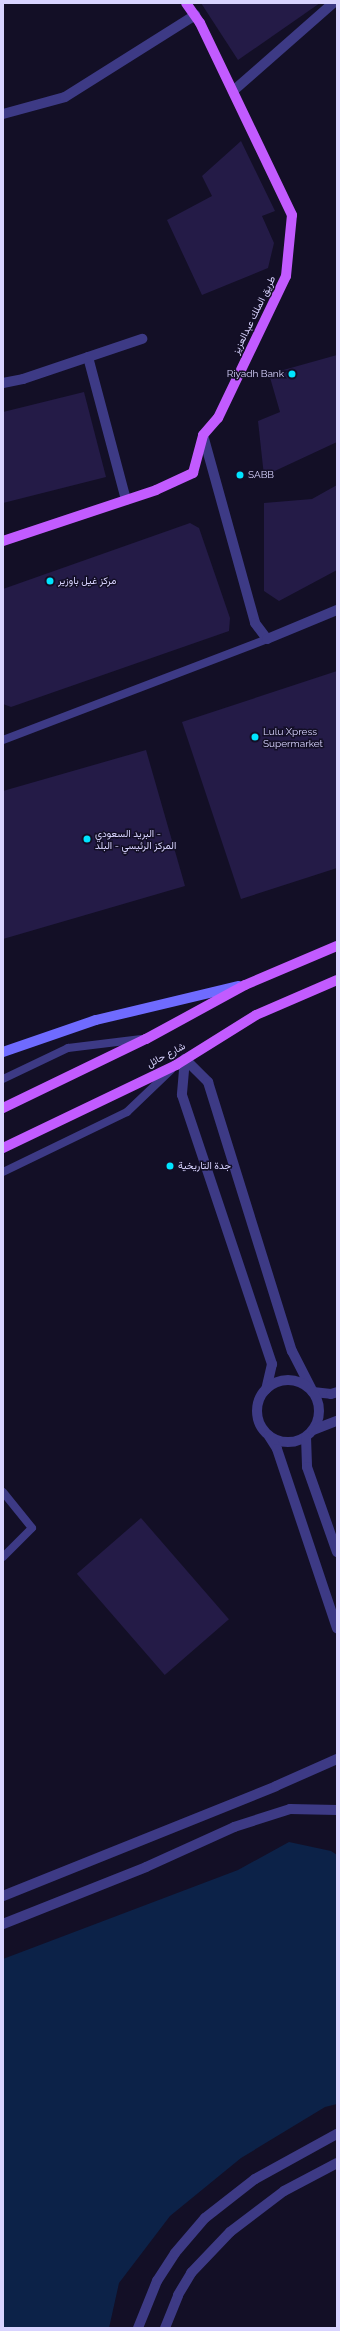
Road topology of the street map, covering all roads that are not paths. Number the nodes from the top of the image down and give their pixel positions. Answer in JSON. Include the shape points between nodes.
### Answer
{"nodes":[{"id":1,"x":186,"y":3,"type":"edge"},
{"id":2,"x":333,"y":3,"type":"edge"},
{"id":3,"x":195,"y":15,"type":"junction"},
{"id":4,"x":233,"y":91,"type":"junction"},
{"id":5,"x":3,"y":114,"type":"edge"},
{"id":6,"x":142,"y":339,"type":"dead end"},
{"id":7,"x":88,"y":357,"type":"junction"},
{"id":8,"x":3,"y":383,"type":"edge"},
{"id":9,"x":204,"y":435,"type":"junction"},
{"id":10,"x":126,"y":500,"type":"junction"},
{"id":11,"x":3,"y":541,"type":"edge"},
{"id":12,"x":337,"y":610,"type":"edge"},
{"id":13,"x":267,"y":639,"type":"junction"},
{"id":14,"x":3,"y":740,"type":"edge"},
{"id":15,"x":337,"y":946,"type":"edge"},
{"id":16,"x":337,"y":980,"type":"edge"},
{"id":17,"x":245,"y":985,"type":"junction"},
{"id":18,"x":146,"y":1039,"type":"junction"},
{"id":19,"x":3,"y":1052,"type":"edge"},
{"id":20,"x":185,"y":1060,"type":"junction"},
{"id":21,"x":176,"y":1065,"type":"junction"},
{"id":22,"x":3,"y":1079,"type":"edge"},
{"id":23,"x":3,"y":1108,"type":"edge"},
{"id":24,"x":3,"y":1148,"type":"edge"},
{"id":25,"x":3,"y":1172,"type":"edge"},
{"id":26,"x":266,"y":1389,"type":"junction"},
{"id":27,"x":313,"y":1392,"type":"junction"},
{"id":28,"x":337,"y":1392,"type":"edge"},
{"id":29,"x":337,"y":1421,"type":"edge"},
{"id":30,"x":310,"y":1434,"type":"junction"},
{"id":31,"x":269,"y":1436,"type":"junction"},
{"id":32,"x":3,"y":1492,"type":"edge"},
{"id":33,"x":337,"y":1552,"type":"edge"},
{"id":34,"x":3,"y":1556,"type":"edge"},
{"id":35,"x":337,"y":1628,"type":"edge"},
{"id":36,"x":337,"y":1759,"type":"edge"},
{"id":37,"x":337,"y":1810,"type":"edge"},
{"id":38,"x":3,"y":1896,"type":"edge"},
{"id":39,"x":3,"y":1924,"type":"edge"},
{"id":40,"x":337,"y":2134,"type":"edge"},
{"id":41,"x":337,"y":2163,"type":"edge"},
{"id":42,"x":138,"y":2328,"type":"edge"},
{"id":43,"x":165,"y":2328,"type":"edge"}],
"edges":[{"from":1,"to":3,"type":"main road","name":"طريق الملك عبدالعزيز"},
{"from":2,"to":4,"type":"street"},
{"from":3,"to":4,"type":"main road","name":"طريق الملك عبدالعزيز"},
{"from":3,"to":5,"type":"street","via":[[65,97]]},
{"from":4,"to":9,"type":"main road","name":"طريق الملك عبدالعزيز","via":[[292,215],[286,276],[218,418]]},
{"from":6,"to":7,"type":"street"},
{"from":7,"to":8,"type":"street"},
{"from":7,"to":10,"type":"street"},
{"from":9,"to":10,"type":"main road","name":"طريق الملك عبدالعزيز","via":[[193,473]]},
{"from":9,"to":13,"type":"street","via":[[255,623]]},
{"from":10,"to":11,"type":"main road","name":"طريق الملك عبدالعزيز"},
{"from":12,"to":13,"type":"street"},
{"from":13,"to":14,"type":"lane"},
{"from":15,"to":17,"type":"main road"},
{"from":16,"to":20,"type":"main road","name":"شارع حائل","via":[[256,1015]]},
{"from":17,"to":18,"type":"main road"},
{"from":17,"to":19,"type":"main road","via":[[96,1020]]},
{"from":18,"to":22,"type":"lane","via":[[68,1048]]},
{"from":18,"to":23,"type":"main road"},
{"from":20,"to":21,"type":"main road","name":"شارع حائل"},
{"from":20,"to":26,"type":"street","via":[[182,1095],[272,1364]]},
{"from":20,"to":27,"type":"street","via":[[208,1082],[292,1351]]},
{"from":21,"to":24,"type":"main road","name":"شارع حائل"},
{"from":21,"to":25,"type":"lane","via":[[127,1112]]},
{"from":26,"to":27,"type":"street","via":[[274,1382],[296,1380],[306,1384]]},
{"from":26,"to":31,"type":"street","via":[[260,1397],[258,1419]]},
{"from":27,"to":28,"type":"street"},
{"from":27,"to":30,"type":"street","via":[[320,1412]]},
{"from":29,"to":30,"type":"street"},
{"from":30,"to":31,"type":"street","via":[[297,1442],[287,1443]]},
{"from":30,"to":33,"type":"street","via":[[307,1467]]},
{"from":31,"to":35,"type":"street","via":[[276,1448]]},
{"from":32,"to":34,"type":"lane","via":[[32,1528]]},
{"from":36,"to":38,"type":"street"},
{"from":37,"to":39,"type":"street","via":[[290,1809],[234,1827],[146,1867]]},
{"from":40,"to":42,"type":"street","via":[[256,2179],[205,2218],[175,2253],[157,2281]]},
{"from":41,"to":43,"type":"street","via":[[284,2191],[230,2232],[191,2273],[178,2295]]}]}
